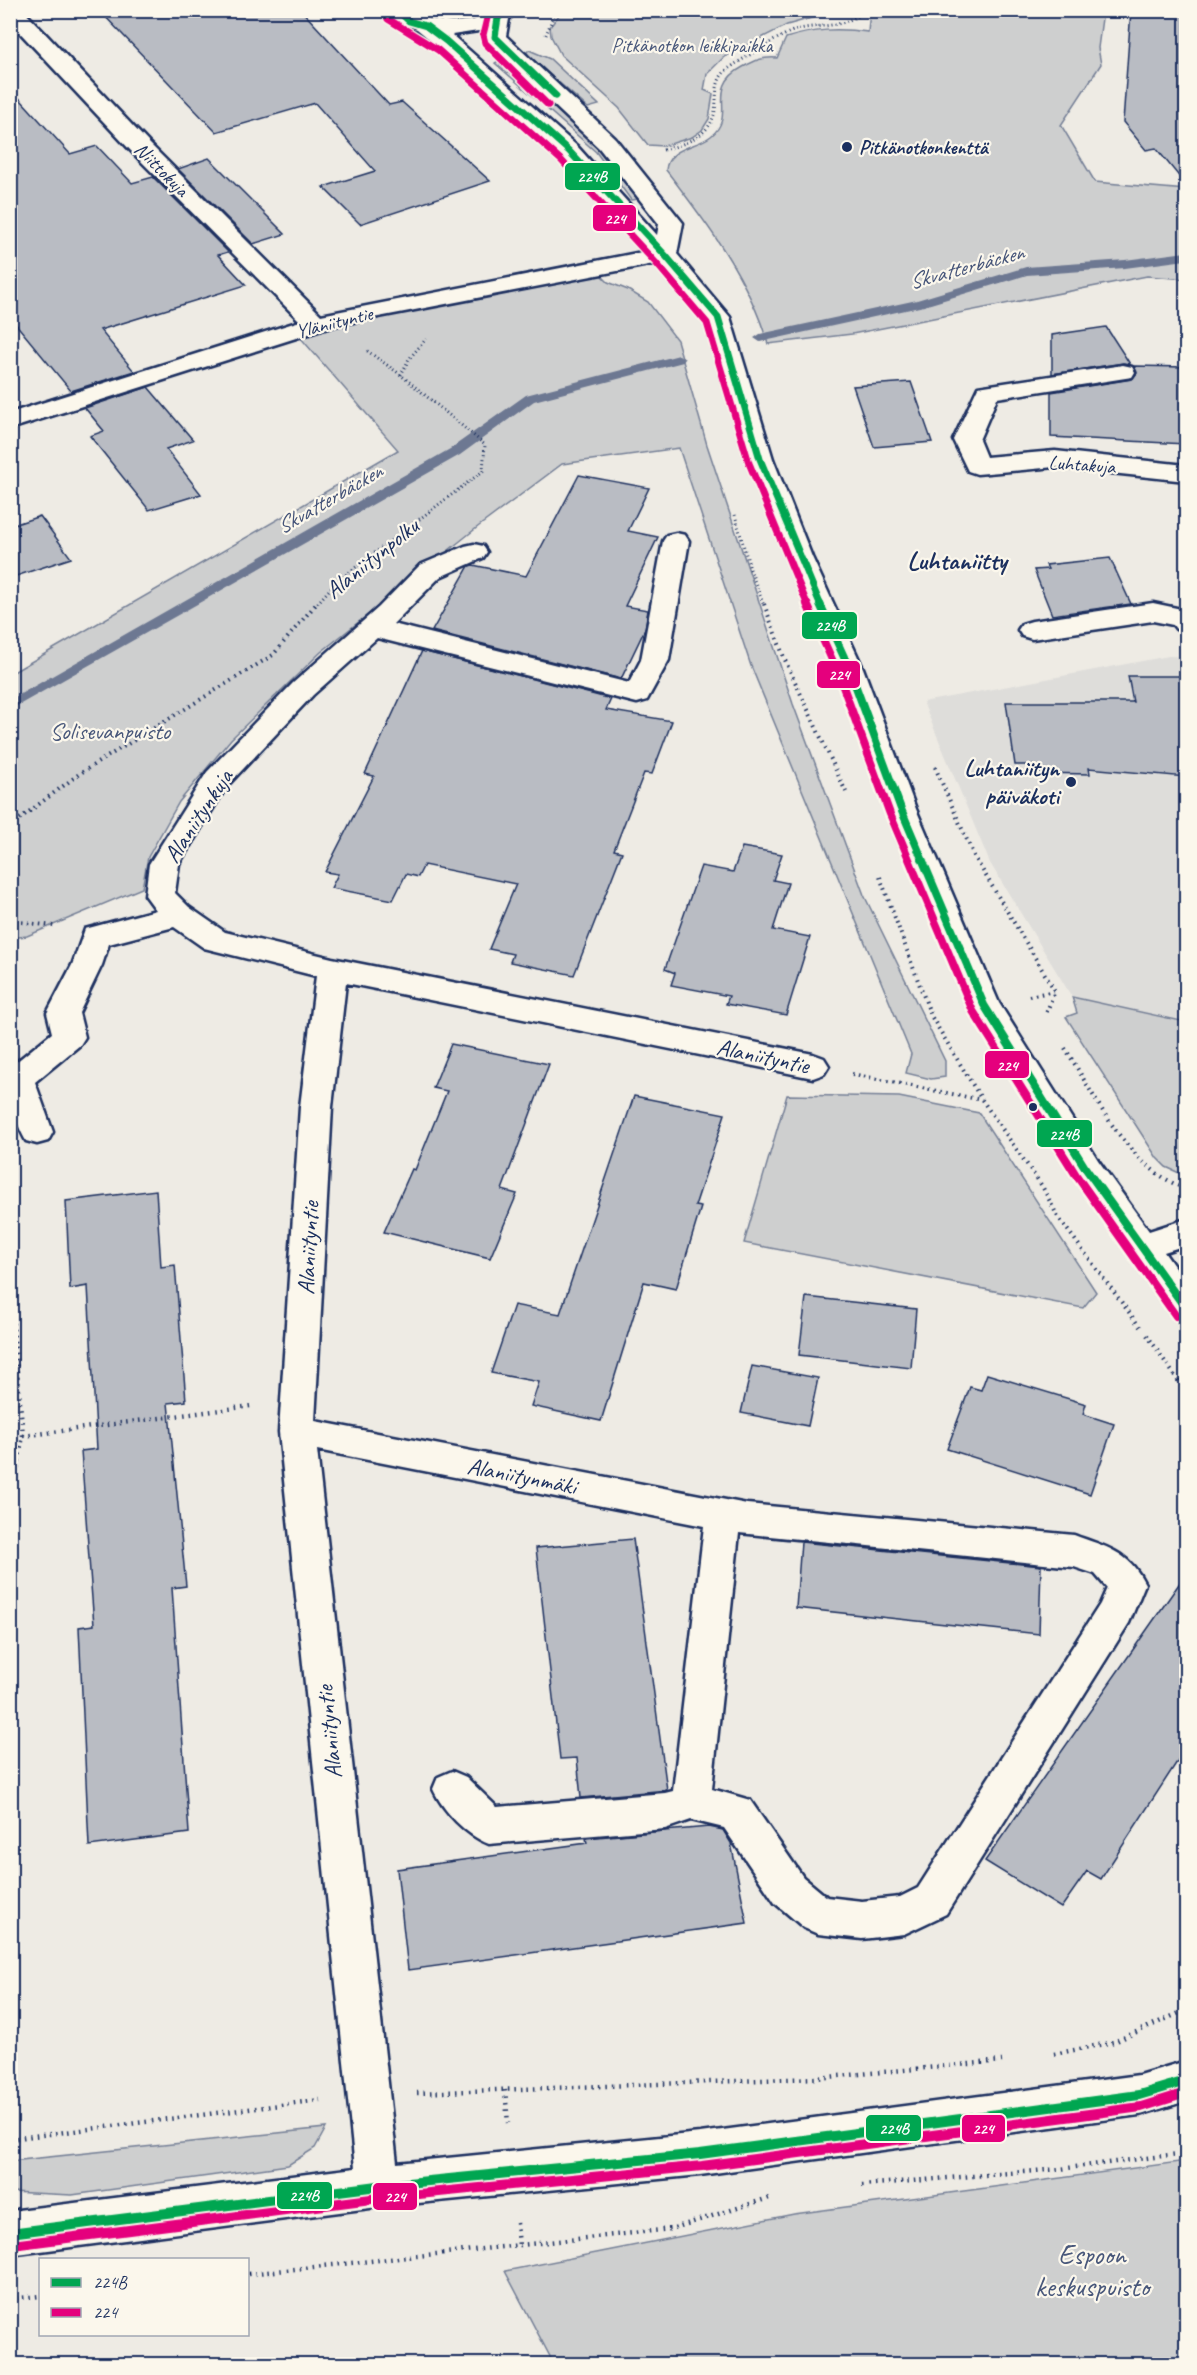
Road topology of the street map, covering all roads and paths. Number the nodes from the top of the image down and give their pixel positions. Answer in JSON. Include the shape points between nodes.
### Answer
{"nodes":[{"id":1,"x":11,"y":10,"type":"edge"},
{"id":2,"x":396,"y":10,"type":"edge"},
{"id":3,"x":556,"y":10,"type":"edge"},
{"id":4,"x":859,"y":10,"type":"edge"},
{"id":5,"x":502,"y":14,"type":"edge"},
{"id":6,"x":426,"y":26,"type":"junction"},
{"id":7,"x":545,"y":36,"type":"dead end"},
{"id":8,"x":655,"y":152,"type":"dead end"},
{"id":9,"x":665,"y":255,"type":"junction"},
{"id":10,"x":324,"y":322,"type":"junction"},
{"id":11,"x":1123,"y":372,"type":"dead end"},
{"id":12,"x":16,"y":412,"type":"edge"},
{"id":13,"x":1186,"y":473,"type":"edge"},
{"id":14,"x":676,"y":541,"type":"dead end"},
{"id":15,"x":474,"y":552,"type":"dead end"},
{"id":16,"x":381,"y":620,"type":"junction"},
{"id":17,"x":1186,"y":623,"type":"edge"},
{"id":18,"x":1032,"y":630,"type":"dead end"},
{"id":19,"x":10,"y":826,"type":"edge"},
{"id":20,"x":178,"y":915,"type":"junction"},
{"id":21,"x":332,"y":969,"type":"junction"},
{"id":22,"x":813,"y":1066,"type":"joint"},
{"id":23,"x":982,"y":1100,"type":"dead end"},
{"id":24,"x":37,"y":1132,"type":"dead end"},
{"id":25,"x":1186,"y":1232,"type":"edge"},
{"id":26,"x":1144,"y":1246,"type":"junction"},
{"id":27,"x":10,"y":1287,"type":"edge"},
{"id":28,"x":11,"y":1304,"type":"edge"},
{"id":29,"x":1186,"y":1309,"type":"edge"},
{"id":30,"x":253,"y":1406,"type":"dead end"},
{"id":31,"x":297,"y":1432,"type":"junction"},
{"id":32,"x":23,"y":1436,"type":"junction"},
{"id":33,"x":10,"y":1506,"type":"edge"},
{"id":34,"x":735,"y":1517,"type":"junction"},
{"id":35,"x":452,"y":1789,"type":"dead end"},
{"id":36,"x":691,"y":1802,"type":"junction"},
{"id":37,"x":1186,"y":2010,"type":"edge"},
{"id":38,"x":1047,"y":2055,"type":"dead end"},
{"id":39,"x":1013,"y":2060,"type":"dead end"},
{"id":40,"x":1186,"y":2080,"type":"edge"},
{"id":41,"x":369,"y":2094,"type":"junction"},
{"id":42,"x":10,"y":2139,"type":"edge"},
{"id":43,"x":1186,"y":2153,"type":"edge"},
{"id":44,"x":860,"y":2185,"type":"dead end"},
{"id":45,"x":378,"y":2186,"type":"junction"},
{"id":46,"x":778,"y":2195,"type":"dead end"},
{"id":47,"x":10,"y":2233,"type":"edge"},
{"id":48,"x":249,"y":2274,"type":"edge"},
{"id":49,"x":39,"y":2296,"type":"edge"},
{"id":50,"x":10,"y":2299,"type":"edge"}],
"edges":[{"from":1,"to":10,"type":"street","name":"Niittokuja","via":[[140,147]]},
{"from":2,"to":6,"type":"street","via":[[409,21]]},
{"from":3,"to":7,"type":"path"},
{"from":4,"to":8,"type":"path","via":[[858,16],[850,21],[794,30],[726,70],[718,80],[714,122],[706,132],[676,147]]},
{"from":5,"to":6,"type":"street","via":[[462,28]]},
{"from":5,"to":9,"type":"street","via":[[495,37],[608,143],[671,223]]},
{"from":6,"to":9,"type":"street","via":[[569,151]]},
{"from":9,"to":10,"type":"street","name":"Yläniityntie"},
{"from":9,"to":26,"type":"street","via":[[718,317],[760,459],[849,668],[901,809],[984,1005],[1086,1169]]},
{"from":10,"to":12,"type":"street","name":"Yläniityntie"},
{"from":10,"to":19,"type":"path","name":"Alaniitynpolku","via":[[401,375],[485,445],[483,471],[336,583],[273,655],[79,774]]},
{"from":11,"to":13,"type":"street","name":"Luhtakuja","via":[[987,392],[966,440],[977,466],[1055,459]]},
{"from":14,"to":16,"type":"street","via":[[656,660],[637,694]]},
{"from":15,"to":16,"type":"street","name":"Alaniitynkuja","via":[[430,571]]},
{"from":16,"to":20,"type":"street","name":"Alaniitynkuja","via":[[303,689],[217,779],[164,864],[160,895]]},
{"from":17,"to":18,"type":"street","via":[[1182,618],[1153,612]]},
{"from":20,"to":21,"type":"street","name":"Alaniitynkuja","via":[[215,940]]},
{"from":20,"to":24,"type":"street","via":[[96,937],[63,1013],[69,1037],[18,1078]]},
{"from":21,"to":22,"type":"street","name":"Alaniityntie"},
{"from":21,"to":31,"type":"street","name":"Alaniityntie","via":[[316,1107]]},
{"from":22,"to":23,"type":"path","name":"Alaniityntie"},
{"from":25,"to":26,"type":"street"},
{"from":26,"to":29,"type":"street"},
{"from":27,"to":28,"type":"path"},
{"from":28,"to":32,"type":"path"},
{"from":30,"to":32,"type":"path"},
{"from":31,"to":34,"type":"street","name":"Alaniitynmäki"},
{"from":31,"to":41,"type":"street","name":"Alaniityntie"},
{"from":32,"to":33,"type":"path"},
{"from":34,"to":36,"type":"street"},
{"from":34,"to":36,"type":"street","name":"Alaniitynmäki","via":[[1074,1551],[1108,1563],[1127,1584],[1116,1612],[932,1901],[913,1911],[862,1920],[818,1915],[789,1890],[736,1813]]},
{"from":35,"to":36,"type":"street","via":[[489,1826],[664,1811]]},
{"from":37,"to":38,"type":"path","via":[[1114,2042]]},
{"from":39,"to":41,"type":"path","via":[[817,2078]]},
{"from":40,"to":45,"type":"street","via":[[1139,2095],[700,2154]]},
{"from":41,"to":42,"type":"path"},
{"from":41,"to":45,"type":"street","name":"Alaniityntie"},
{"from":43,"to":44,"type":"path","via":[[1060,2169]]},
{"from":45,"to":47,"type":"street"},
{"from":46,"to":48,"type":"path","via":[[671,2229]]},
{"from":49,"to":50,"type":"path"}]}
